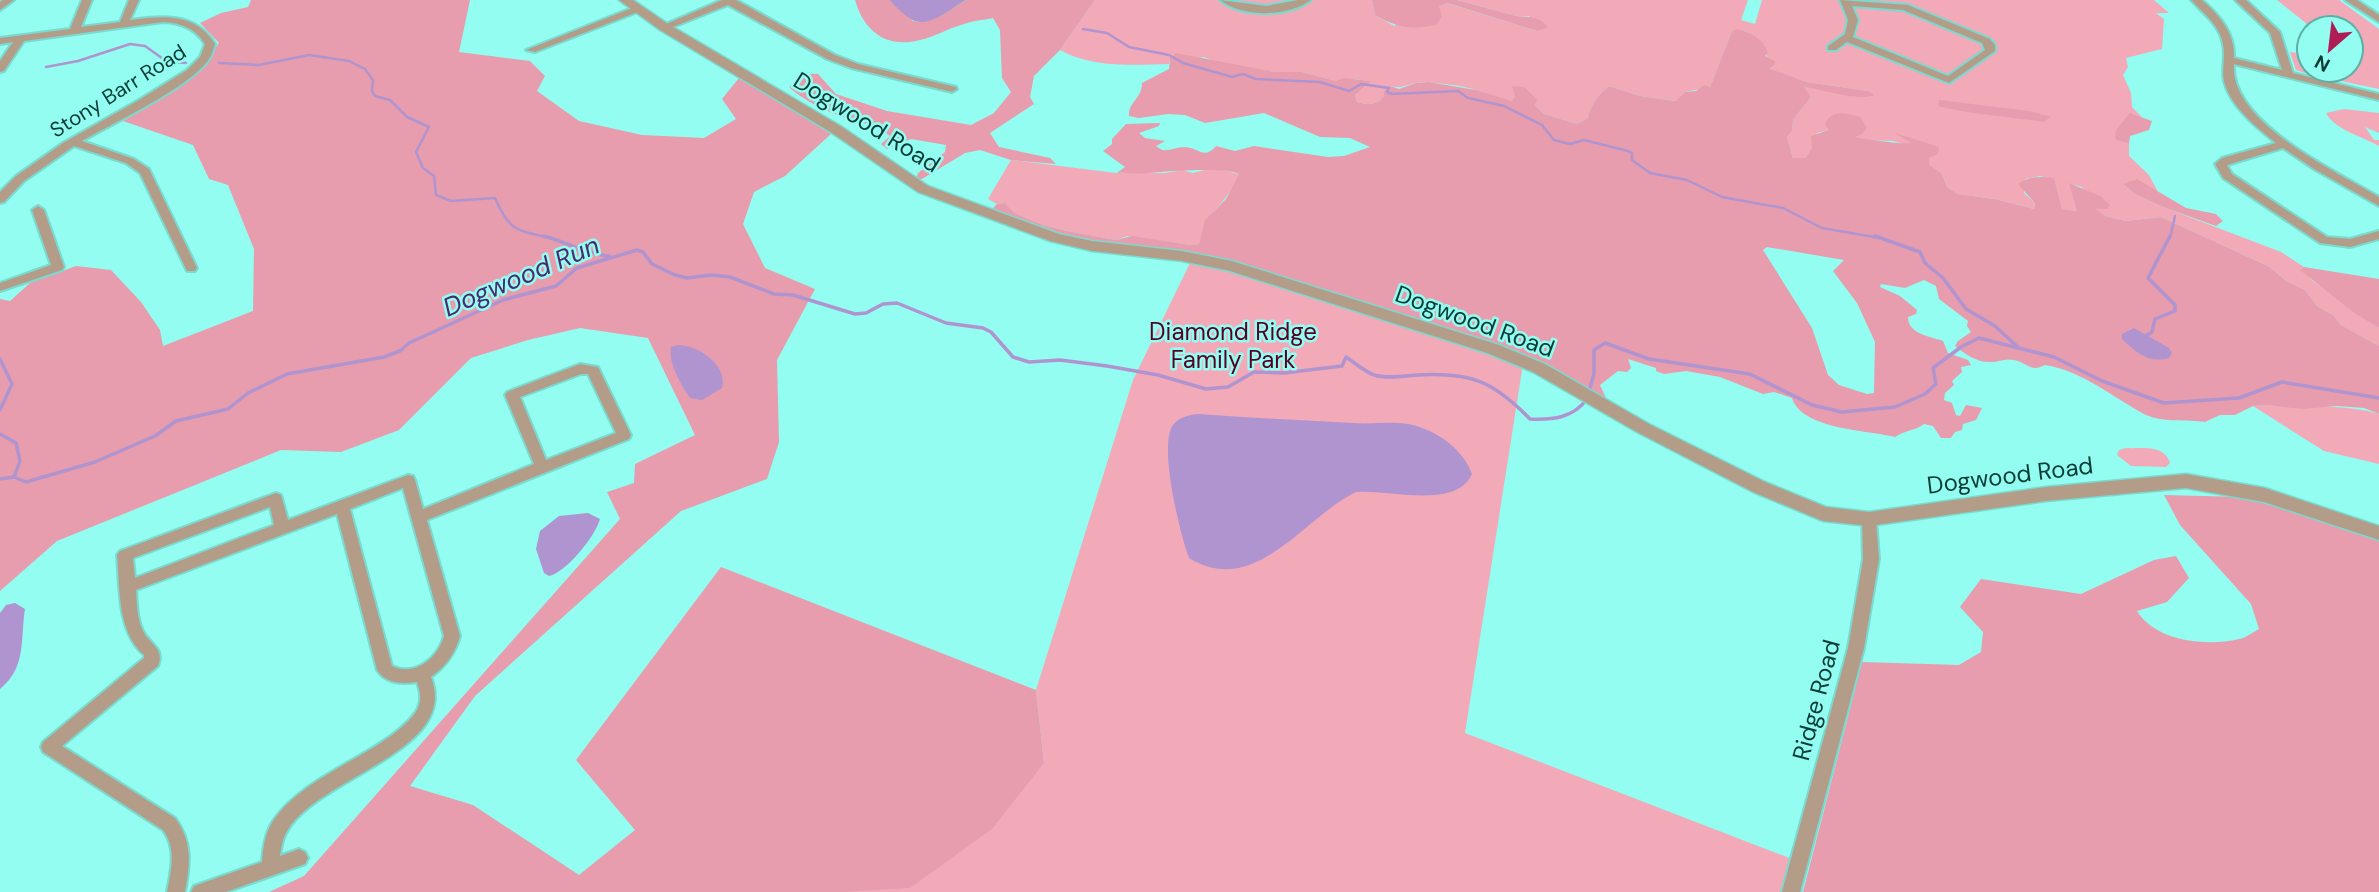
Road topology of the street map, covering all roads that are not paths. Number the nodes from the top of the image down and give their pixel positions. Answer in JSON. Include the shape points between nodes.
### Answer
{"nodes":[{"id":1,"x":9,"y":0,"type":"edge"},
{"id":2,"x":87,"y":0,"type":"edge"},
{"id":3,"x":135,"y":0,"type":"edge"},
{"id":4,"x":730,"y":0,"type":"edge"},
{"id":5,"x":1225,"y":0,"type":"edge"},
{"id":6,"x":1306,"y":0,"type":"edge"},
{"id":7,"x":2196,"y":0,"type":"edge"},
{"id":8,"x":2240,"y":0,"type":"edge"},
{"id":9,"x":2350,"y":0,"type":"edge"},
{"id":10,"x":1847,"y":2,"type":"edge"},
{"id":11,"x":631,"y":5,"type":"edge"},
{"id":12,"x":0,"y":7,"type":"edge"},
{"id":13,"x":2377,"y":15,"type":"edge"},
{"id":14,"x":124,"y":23,"type":"junction"},
{"id":15,"x":664,"y":27,"type":"junction"},
{"id":16,"x":74,"y":31,"type":"junction"},
{"id":17,"x":1846,"y":38,"type":"junction"},
{"id":18,"x":20,"y":39,"type":"junction"},
{"id":19,"x":0,"y":41,"type":"edge"},
{"id":20,"x":1832,"y":48,"type":"dead end"},
{"id":21,"x":531,"y":50,"type":"dead end"},
{"id":22,"x":2229,"y":60,"type":"junction"},
{"id":23,"x":0,"y":69,"type":"edge"},
{"id":24,"x":2289,"y":76,"type":"junction"},
{"id":25,"x":952,"y":89,"type":"dead end"},
{"id":26,"x":2379,"y":97,"type":"edge"},
{"id":27,"x":73,"y":142,"type":"junction"},
{"id":28,"x":2285,"y":144,"type":"junction"},
{"id":29,"x":0,"y":198,"type":"edge"},
{"id":30,"x":2379,"y":202,"type":"edge"},
{"id":31,"x":38,"y":210,"type":"dead end"},
{"id":32,"x":2379,"y":235,"type":"edge"},
{"id":33,"x":191,"y":268,"type":"dead end"},
{"id":34,"x":0,"y":287,"type":"edge"},
{"id":35,"x":542,"y":467,"type":"junction"},
{"id":36,"x":342,"y":506,"type":"junction"},
{"id":37,"x":419,"y":517,"type":"junction"},
{"id":38,"x":1869,"y":519,"type":"junction"},
{"id":39,"x":282,"y":528,"type":"junction"},
{"id":40,"x":2379,"y":533,"type":"edge"},
{"id":41,"x":128,"y":587,"type":"junction"},
{"id":42,"x":422,"y":674,"type":"junction"},
{"id":43,"x":299,"y":858,"type":"dead end"},
{"id":44,"x":270,"y":868,"type":"junction"},
{"id":45,"x":176,"y":892,"type":"edge"},
{"id":46,"x":200,"y":892,"type":"edge"},
{"id":47,"x":1791,"y":892,"type":"edge"}],
"edges":[{"from":1,"to":12,"type":"street"},
{"from":2,"to":16,"type":"street"},
{"from":3,"to":14,"type":"street"},
{"from":4,"to":15,"type":"street"},
{"from":4,"to":25,"type":"street","via":[[831,57]]},
{"from":5,"to":6,"type":"street","via":[[1249,9],[1292,7]]},
{"from":7,"to":22,"type":"street","via":[[2226,31]]},
{"from":8,"to":24,"type":"street","via":[[2275,32]]},
{"from":9,"to":13,"type":"street"},
{"from":10,"to":17,"type":"street","via":[[1853,20]]},
{"from":10,"to":17,"type":"street","via":[[1905,7],[1986,41],[1990,51],[1949,80]]},
{"from":11,"to":15,"type":"street","name":"Dogwood Road"},
{"from":11,"to":21,"type":"street"},
{"from":14,"to":16,"type":"street","name":"Stony Barr Road"},
{"from":14,"to":27,"type":"street","name":"Stony Barr Road","via":[[180,21],[200,30],[209,51],[179,81]]},
{"from":15,"to":38,"type":"street","name":"Dogwood Road","via":[[936,194],[1055,238],[1182,256],[1269,276],[1502,352],[1798,505],[1834,516]]},
{"from":16,"to":18,"type":"street","name":"Stony Barr Road"},
{"from":17,"to":20,"type":"street"},
{"from":18,"to":19,"type":"street","name":"Stony Barr Road"},
{"from":18,"to":23,"type":"street"},
{"from":22,"to":24,"type":"street"},
{"from":22,"to":28,"type":"street","via":[[2235,94]]},
{"from":24,"to":26,"type":"street"},
{"from":27,"to":29,"type":"street","name":"Stony Barr Road"},
{"from":27,"to":33,"type":"street","via":[[130,161],[145,171]]},
{"from":28,"to":30,"type":"street"},
{"from":28,"to":32,"type":"street","via":[[2227,160],[2222,169],[2324,240],[2350,243]]},
{"from":31,"to":34,"type":"street","via":[[58,267]]},
{"from":35,"to":35,"type":"street","via":[[624,435],[593,370],[580,369],[512,395]]},
{"from":35,"to":37,"type":"street"},
{"from":36,"to":37,"type":"street","via":[[408,480]]},
{"from":36,"to":39,"type":"street"},
{"from":36,"to":42,"type":"street","via":[[380,662],[384,670],[399,677]]},
{"from":37,"to":42,"type":"street","via":[[452,636],[443,657]]},
{"from":38,"to":40,"type":"street","name":"Dogwood Road","via":[[2046,494],[2186,481],[2265,495]]},
{"from":38,"to":47,"type":"street","name":"Ridge Road","via":[[1871,559],[1856,648]]},
{"from":39,"to":41,"type":"street"},
{"from":39,"to":41,"type":"street","via":[[276,499],[125,555]]},
{"from":41,"to":45,"type":"street","via":[[133,632],[152,652],[152,661],[49,747],[178,834],[182,846]]},
{"from":42,"to":44,"type":"street","via":[[429,695],[413,730],[294,808],[274,838]]},
{"from":43,"to":44,"type":"street"},
{"from":44,"to":46,"type":"street"}]}
